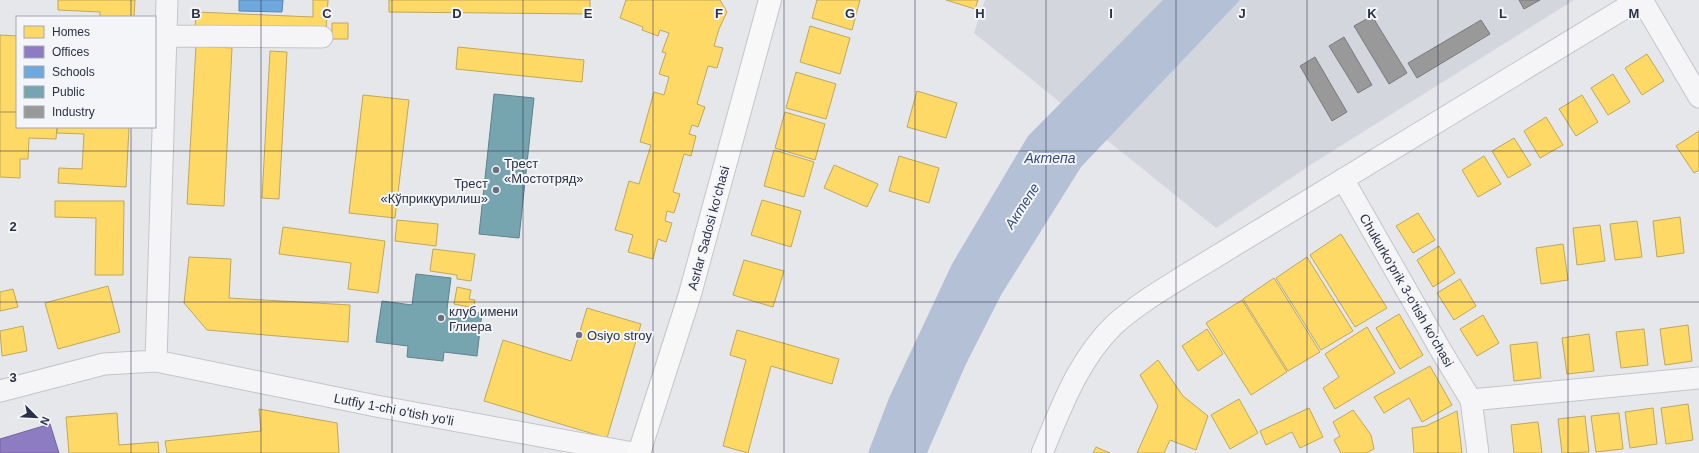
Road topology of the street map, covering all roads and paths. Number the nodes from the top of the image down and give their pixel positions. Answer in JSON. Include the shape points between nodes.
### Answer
{"nodes":[{"id":1,"x":168,"y":0,"type":"edge"},
{"id":2,"x":770,"y":0,"type":"edge"},
{"id":3,"x":1638,"y":0,"type":"edge"},
{"id":4,"x":1642,"y":0,"type":"edge"},
{"id":5,"x":166,"y":36,"type":"junction"},
{"id":6,"x":322,"y":37,"type":"dead end"},
{"id":7,"x":1699,"y":96,"type":"edge"},
{"id":8,"x":1343,"y":179,"type":"junction"},
{"id":9,"x":156,"y":361,"type":"junction"},
{"id":10,"x":1699,"y":378,"type":"edge"},
{"id":11,"x":0,"y":391,"type":"edge"},
{"id":12,"x":1472,"y":400,"type":"junction"},
{"id":13,"x":633,"y":453,"type":"edge"},
{"id":14,"x":639,"y":453,"type":"edge"},
{"id":15,"x":1042,"y":453,"type":"edge"},
{"id":16,"x":1478,"y":453,"type":"edge"}],
"edges":[{"from":1,"to":5,"type":"street"},
{"from":2,"to":14,"type":"street","name":"Asrlar Sadosi ko‘chasi","via":[[690,294]]},
{"from":3,"to":8,"type":"street"},
{"from":4,"to":7,"type":"street"},
{"from":5,"to":6,"type":"street"},
{"from":5,"to":9,"type":"street"},
{"from":8,"to":12,"type":"street","name":"Chukurko'prik 3-o'tish ko'chasi"},
{"from":8,"to":15,"type":"street","via":[[1171,284],[1113,326],[1079,371]]},
{"from":9,"to":11,"type":"street","name":"Lutfiy 1-chi o'tish yo'li","via":[[104,364]]},
{"from":9,"to":13,"type":"street","name":"Lutfiy 1-chi o'tish yo'li","via":[[376,406]]},
{"from":10,"to":12,"type":"street"},
{"from":12,"to":16,"type":"street","name":"Chukurko'prik 3-o'tish ko'chasi"}]}
